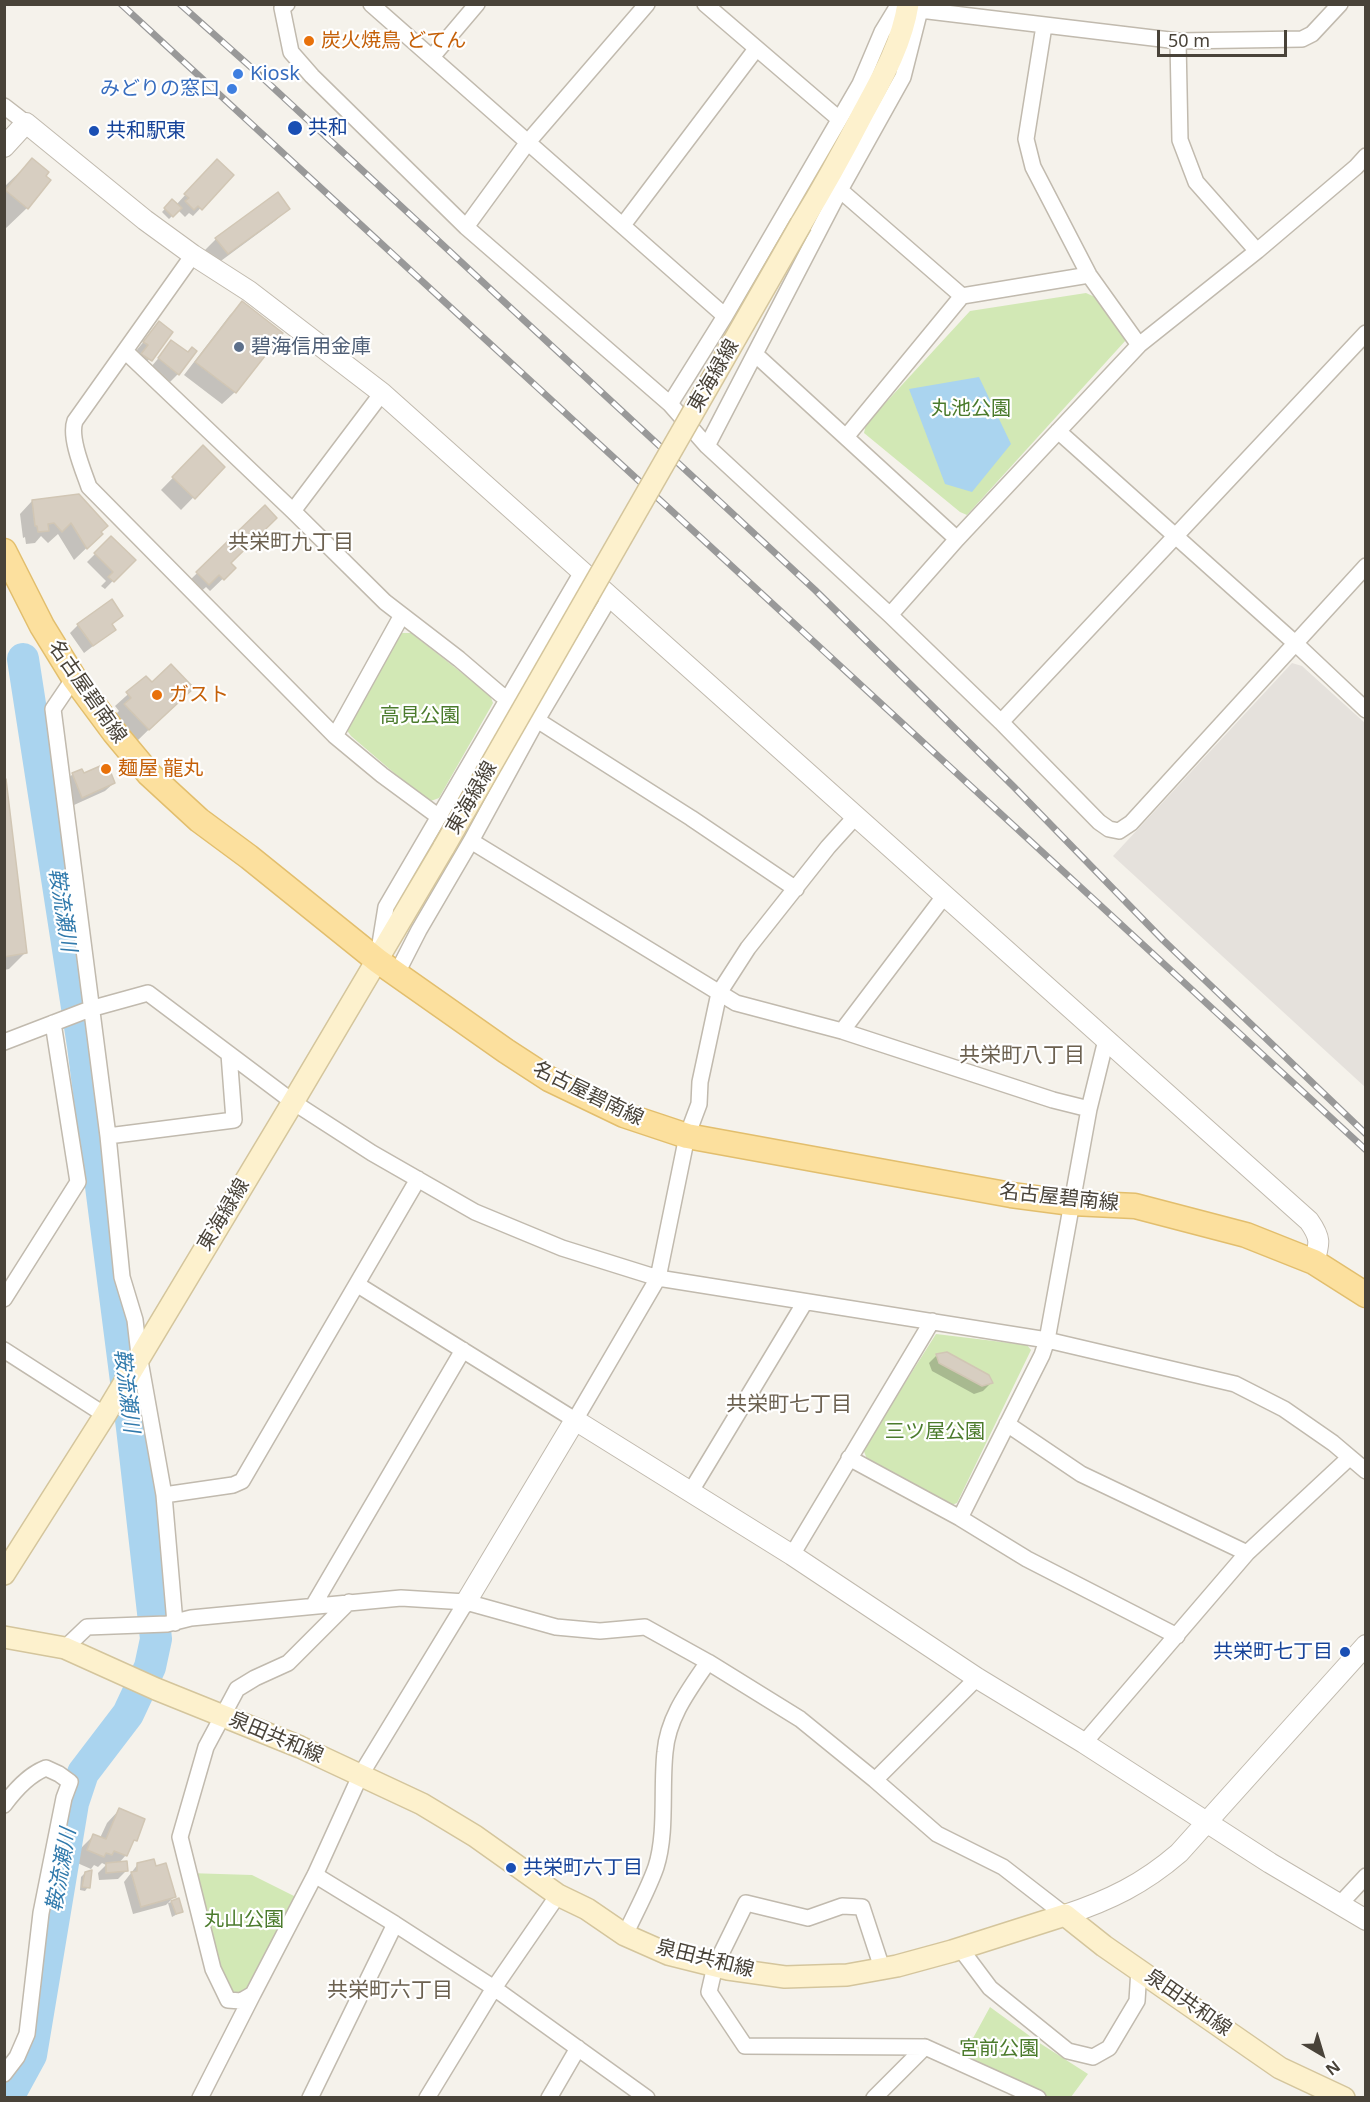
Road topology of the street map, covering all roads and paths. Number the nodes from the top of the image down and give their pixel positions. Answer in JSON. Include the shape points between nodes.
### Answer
{"nodes":[{"id":1,"x":371,"y":4,"type":"edge"},
{"id":2,"x":477,"y":4,"type":"edge"},
{"id":3,"x":646,"y":4,"type":"edge"},
{"id":4,"x":705,"y":4,"type":"edge"},
{"id":5,"x":898,"y":4,"type":"edge"},
{"id":6,"x":1340,"y":4,"type":"edge"},
{"id":7,"x":285,"y":6,"type":"edge"},
{"id":8,"x":915,"y":6,"type":"edge"},
{"id":9,"x":1044,"y":26,"type":"junction"},
{"id":10,"x":1178,"y":40,"type":"junction"},
{"id":11,"x":756,"y":49,"type":"junction"},
{"id":12,"x":432,"y":57,"type":"junction"},
{"id":13,"x":4,"y":106,"type":"edge"},
{"id":14,"x":838,"y":119,"type":"junction"},
{"id":15,"x":26,"y":123,"type":"junction"},
{"id":16,"x":528,"y":142,"type":"junction"},
{"id":17,"x":4,"y":147,"type":"edge"},
{"id":18,"x":1362,"y":167,"type":"edge"},
{"id":19,"x":840,"y":190,"type":"junction"},
{"id":20,"x":623,"y":225,"type":"junction"},
{"id":21,"x":466,"y":227,"type":"junction"},
{"id":22,"x":1257,"y":251,"type":"junction"},
{"id":23,"x":193,"y":255,"type":"junction"},
{"id":24,"x":1089,"y":275,"type":"junction"},
{"id":25,"x":962,"y":296,"type":"junction"},
{"id":26,"x":725,"y":316,"type":"junction"},
{"id":27,"x":1365,"y":333,"type":"edge"},
{"id":28,"x":1139,"y":345,"type":"junction"},
{"id":29,"x":125,"y":351,"type":"junction"},
{"id":30,"x":755,"y":354,"type":"junction"},
{"id":31,"x":382,"y":393,"type":"junction"},
{"id":32,"x":670,"y":404,"type":"junction"},
{"id":33,"x":1058,"y":431,"type":"junction"},
{"id":34,"x":846,"y":437,"type":"junction"},
{"id":35,"x":707,"y":446,"type":"junction"},
{"id":36,"x":293,"y":511,"type":"junction"},
{"id":37,"x":1174,"y":536,"type":"junction"},
{"id":38,"x":957,"y":539,"type":"junction"},
{"id":39,"x":4,"y":552,"type":"edge"},
{"id":40,"x":1365,"y":566,"type":"edge"},
{"id":41,"x":582,"y":572,"type":"junction"},
{"id":42,"x":610,"y":597,"type":"junction"},
{"id":43,"x":402,"y":615,"type":"junction"},
{"id":44,"x":890,"y":615,"type":"junction"},
{"id":45,"x":1295,"y":643,"type":"junction"},
{"id":46,"x":74,"y":678,"type":"junction"},
{"id":47,"x":507,"y":699,"type":"junction"},
{"id":48,"x":1365,"y":710,"type":"edge"},
{"id":49,"x":537,"y":720,"type":"junction"},
{"id":50,"x":1001,"y":722,"type":"junction"},
{"id":51,"x":335,"y":736,"type":"junction"},
{"id":52,"x":856,"y":816,"type":"junction"},
{"id":53,"x":439,"y":817,"type":"junction"},
{"id":54,"x":471,"y":841,"type":"junction"},
{"id":55,"x":796,"y":890,"type":"junction"},
{"id":56,"x":945,"y":896,"type":"junction"},
{"id":57,"x":387,"y":967,"type":"junction"},
{"id":58,"x":719,"y":993,"type":"junction"},
{"id":59,"x":88,"y":1010,"type":"junction"},
{"id":60,"x":56,"y":1022,"type":"junction"},
{"id":61,"x":842,"y":1031,"type":"junction"},
{"id":62,"x":1106,"y":1040,"type":"junction"},
{"id":63,"x":4,"y":1042,"type":"edge"},
{"id":64,"x":229,"y":1054,"type":"junction"},
{"id":65,"x":293,"y":1102,"type":"junction"},
{"id":66,"x":1089,"y":1109,"type":"junction"},
{"id":67,"x":108,"y":1136,"type":"junction"},
{"id":68,"x":687,"y":1136,"type":"junction"},
{"id":69,"x":418,"y":1179,"type":"junction"},
{"id":70,"x":1072,"y":1203,"type":"junction"},
{"id":71,"x":1314,"y":1262,"type":"junction"},
{"id":72,"x":658,"y":1278,"type":"junction"},
{"id":73,"x":358,"y":1285,"type":"junction"},
{"id":74,"x":1365,"y":1295,"type":"edge"},
{"id":75,"x":4,"y":1299,"type":"edge"},
{"id":76,"x":805,"y":1302,"type":"junction"},
{"id":77,"x":932,"y":1321,"type":"junction"},
{"id":78,"x":1047,"y":1340,"type":"junction"},
{"id":79,"x":4,"y":1350,"type":"edge"},
{"id":80,"x":464,"y":1350,"type":"junction"},
{"id":81,"x":136,"y":1361,"type":"junction"},
{"id":82,"x":108,"y":1409,"type":"junction"},
{"id":83,"x":575,"y":1420,"type":"junction"},
{"id":84,"x":1007,"y":1424,"type":"junction"},
{"id":85,"x":849,"y":1458,"type":"junction"},
{"id":86,"x":1349,"y":1458,"type":"junction"},
{"id":87,"x":1365,"y":1471,"type":"edge"},
{"id":88,"x":691,"y":1491,"type":"junction"},
{"id":89,"x":164,"y":1495,"type":"junction"},
{"id":90,"x":960,"y":1518,"type":"junction"},
{"id":91,"x":1247,"y":1553,"type":"junction"},
{"id":92,"x":792,"y":1555,"type":"junction"},
{"id":93,"x":4,"y":1574,"type":"edge"},
{"id":94,"x":349,"y":1602,"type":"junction"},
{"id":95,"x":466,"y":1602,"type":"junction"},
{"id":96,"x":313,"y":1606,"type":"junction"},
{"id":97,"x":171,"y":1624,"type":"junction"},
{"id":98,"x":4,"y":1636,"type":"edge"},
{"id":99,"x":1177,"y":1636,"type":"junction"},
{"id":100,"x":1365,"y":1645,"type":"edge"},
{"id":101,"x":65,"y":1648,"type":"junction"},
{"id":102,"x":708,"y":1662,"type":"junction"},
{"id":103,"x":977,"y":1678,"type":"junction"},
{"id":104,"x":222,"y":1714,"type":"junction"},
{"id":105,"x":1084,"y":1743,"type":"junction"},
{"id":106,"x":360,"y":1776,"type":"junction"},
{"id":107,"x":875,"y":1780,"type":"junction"},
{"id":108,"x":4,"y":1805,"type":"edge"},
{"id":109,"x":1207,"y":1821,"type":"junction"},
{"id":110,"x":315,"y":1875,"type":"junction"},
{"id":111,"x":1365,"y":1876,"type":"edge"},
{"id":112,"x":558,"y":1895,"type":"junction"},
{"id":113,"x":1340,"y":1904,"type":"junction"},
{"id":114,"x":1065,"y":1915,"type":"junction"},
{"id":115,"x":1365,"y":1920,"type":"edge"},
{"id":116,"x":395,"y":1924,"type":"junction"},
{"id":117,"x":625,"y":1935,"type":"junction"},
{"id":118,"x":960,"y":1948,"type":"junction"},
{"id":119,"x":715,"y":1966,"type":"junction"},
{"id":120,"x":882,"y":1968,"type":"junction"},
{"id":121,"x":1139,"y":1969,"type":"junction"},
{"id":122,"x":494,"y":1988,"type":"junction"},
{"id":123,"x":253,"y":1994,"type":"junction"},
{"id":124,"x":925,"y":2047,"type":"junction"},
{"id":125,"x":578,"y":2048,"type":"junction"},
{"id":126,"x":4,"y":2074,"type":"edge"},
{"id":127,"x":200,"y":2097,"type":"edge"},
{"id":128,"x":310,"y":2097,"type":"edge"},
{"id":129,"x":428,"y":2097,"type":"edge"},
{"id":130,"x":549,"y":2097,"type":"edge"},
{"id":131,"x":647,"y":2097,"type":"edge"},
{"id":132,"x":874,"y":2097,"type":"edge"},
{"id":133,"x":1038,"y":2097,"type":"edge"},
{"id":134,"x":1344,"y":2097,"type":"edge"}],
"edges":[{"from":1,"to":12,"type":"street"},
{"from":2,"to":12,"type":"street"},
{"from":3,"to":16,"type":"street"},
{"from":4,"to":11,"type":"street"},
{"from":5,"to":14,"type":"street","via":[[861,84]]},
{"from":6,"to":10,"type":"street","via":[[1312,34],[1302,39]]},
{"from":7,"to":21,"type":"street","via":[[291,52]]},
{"from":8,"to":9,"type":"street"},
{"from":8,"to":19,"type":"street","via":[[903,77]]},
{"from":8,"to":57,"type":"main road","name":"東海緑線","bridge":true,"via":[[885,73],[826,182],[444,847]]},
{"from":9,"to":10,"type":"street"},
{"from":9,"to":24,"type":"street","via":[[1026,139],[1033,166]]},
{"from":10,"to":22,"type":"street","via":[[1180,140],[1196,182]]},
{"from":11,"to":14,"type":"street"},
{"from":11,"to":20,"type":"street"},
{"from":12,"to":16,"type":"street"},
{"from":13,"to":15,"type":"street"},
{"from":14,"to":26,"type":"street"},
{"from":15,"to":17,"type":"street"},
{"from":15,"to":23,"type":"street"},
{"from":16,"to":20,"type":"street"},
{"from":16,"to":21,"type":"street"},
{"from":18,"to":22,"type":"street"},
{"from":19,"to":25,"type":"street"},
{"from":19,"to":30,"type":"street"},
{"from":20,"to":26,"type":"street"},
{"from":21,"to":32,"type":"street"},
{"from":22,"to":28,"type":"street"},
{"from":23,"to":29,"type":"street"},
{"from":23,"to":31,"type":"street","via":[[249,291]]},
{"from":24,"to":25,"type":"street"},
{"from":24,"to":28,"type":"street"},
{"from":25,"to":34,"type":"street"},
{"from":26,"to":32,"type":"street"},
{"from":27,"to":37,"type":"street"},
{"from":28,"to":33,"type":"street"},
{"from":29,"to":36,"type":"street"},
{"from":29,"to":51,"type":"street","via":[[72,428],[89,487]]},
{"from":30,"to":34,"type":"street"},
{"from":30,"to":35,"type":"street"},
{"from":31,"to":36,"type":"street"},
{"from":31,"to":41,"type":"street"},
{"from":32,"to":35,"type":"street"},
{"from":33,"to":37,"type":"street"},
{"from":33,"to":38,"type":"street"},
{"from":34,"to":38,"type":"street"},
{"from":35,"to":44,"type":"street"},
{"from":36,"to":43,"type":"street"},
{"from":37,"to":45,"type":"street"},
{"from":37,"to":50,"type":"street"},
{"from":38,"to":44,"type":"street"},
{"from":39,"to":46,"type":"main road","name":"名古屋碧南線","via":[[42,627]]},
{"from":40,"to":45,"type":"street"},
{"from":41,"to":42,"type":"street"},
{"from":41,"to":47,"type":"street"},
{"from":42,"to":49,"type":"street"},
{"from":42,"to":52,"type":"street"},
{"from":43,"to":47,"type":"street"},
{"from":43,"to":51,"type":"street"},
{"from":44,"to":50,"type":"street"},
{"from":45,"to":48,"type":"street"},
{"from":45,"to":50,"type":"street","via":[[1131,823],[1119,831],[1099,822]]},
{"from":46,"to":57,"type":"main road","name":"名古屋碧南線","via":[[149,774],[199,820]]},
{"from":46,"to":59,"type":"street","via":[[53,709]]},
{"from":47,"to":49,"type":"street"},
{"from":47,"to":53,"type":"street"},
{"from":49,"to":54,"type":"street"},
{"from":49,"to":55,"type":"street"},
{"from":51,"to":53,"type":"street"},
{"from":52,"to":55,"type":"street"},
{"from":52,"to":56,"type":"street"},
{"from":53,"to":57,"type":"street","via":[[386,907]]},
{"from":54,"to":57,"type":"street","via":[[419,930]]},
{"from":54,"to":58,"type":"street"},
{"from":55,"to":58,"type":"street","via":[[748,948]]},
{"from":56,"to":61,"type":"street"},
{"from":56,"to":62,"type":"street"},
{"from":57,"to":65,"type":"main road","name":"東海緑線"},
{"from":57,"to":68,"type":"main road","name":"名古屋碧南線","via":[[549,1078],[624,1115]]},
{"from":58,"to":61,"type":"street","via":[[736,1003]]},
{"from":58,"to":68,"type":"street","via":[[699,1104]]},
{"from":59,"to":60,"type":"street"},
{"from":59,"to":64,"type":"street","via":[[148,993]]},
{"from":59,"to":67,"type":"street"},
{"from":60,"to":63,"type":"street"},
{"from":60,"to":75,"type":"street","via":[[78,1182]]},
{"from":61,"to":66,"type":"street"},
{"from":62,"to":66,"type":"street"},
{"from":62,"to":71,"type":"street","via":[[1309,1221],[1318,1234]]},
{"from":64,"to":65,"type":"street"},
{"from":64,"to":67,"type":"street","via":[[234,1120]]},
{"from":65,"to":69,"type":"street"},
{"from":65,"to":81,"type":"main road","name":"東海緑線"},
{"from":66,"to":70,"type":"street"},
{"from":67,"to":81,"type":"street","via":[[122,1278],[135,1320]]},
{"from":68,"to":70,"type":"main road","name":"名古屋碧南線"},
{"from":68,"to":72,"type":"street"},
{"from":69,"to":72,"type":"street","via":[[475,1212],[540,1239]]},
{"from":69,"to":73,"type":"street"},
{"from":70,"to":71,"type":"main road","name":"名古屋碧南線","via":[[1135,1206],[1246,1235]]},
{"from":70,"to":78,"type":"street"},
{"from":71,"to":74,"type":"main road","name":"名古屋碧南線"},
{"from":72,"to":76,"type":"street"},
{"from":72,"to":83,"type":"street"},
{"from":73,"to":80,"type":"street"},
{"from":73,"to":89,"type":"street","via":[[242,1481]]},
{"from":76,"to":77,"type":"street"},
{"from":76,"to":88,"type":"street"},
{"from":77,"to":78,"type":"street"},
{"from":77,"to":85,"type":"street"},
{"from":78,"to":84,"type":"street"},
{"from":78,"to":86,"type":"street","via":[[1235,1384],[1284,1409]]},
{"from":79,"to":82,"type":"street"},
{"from":80,"to":83,"type":"street"},
{"from":80,"to":96,"type":"street"},
{"from":81,"to":82,"type":"main road","name":"東海緑線"},
{"from":81,"to":89,"type":"street"},
{"from":82,"to":93,"type":"main road","name":"東海緑線"},
{"from":83,"to":88,"type":"street"},
{"from":83,"to":95,"type":"street"},
{"from":84,"to":90,"type":"street"},
{"from":84,"to":91,"type":"street","via":[[1081,1474]]},
{"from":85,"to":90,"type":"street"},
{"from":85,"to":92,"type":"street"},
{"from":86,"to":87,"type":"street"},
{"from":86,"to":91,"type":"street"},
{"from":88,"to":92,"type":"street"},
{"from":89,"to":97,"type":"street"},
{"from":90,"to":99,"type":"street","via":[[1027,1559]]},
{"from":91,"to":99,"type":"street"},
{"from":92,"to":103,"type":"street"},
{"from":94,"to":95,"type":"street","via":[[401,1598]]},
{"from":94,"to":96,"type":"street"},
{"from":94,"to":104,"type":"street","via":[[288,1663],[237,1689]]},
{"from":95,"to":102,"type":"street","via":[[556,1627],[600,1631],[645,1627]]},
{"from":95,"to":106,"type":"street"},
{"from":96,"to":97,"type":"street","via":[[191,1618]]},
{"from":97,"to":101,"type":"street","via":[[87,1628]]},
{"from":98,"to":101,"type":"main road","name":"泉田共和線"},
{"from":99,"to":105,"type":"street"},
{"from":100,"to":109,"type":"street"},
{"from":101,"to":104,"type":"main road","name":"泉田共和線"},
{"from":102,"to":107,"type":"street","via":[[800,1719]]},
{"from":102,"to":117,"type":"street","via":[[671,1723],[665,1750],[664,1802],[656,1866]]},
{"from":103,"to":105,"type":"street"},
{"from":103,"to":107,"type":"street"},
{"from":104,"to":106,"type":"main road","name":"泉田共和線"},
{"from":104,"to":123,"type":"street","via":[[206,1747],[180,1837],[213,1969],[228,2000],[241,2001]]},
{"from":105,"to":109,"type":"street"},
{"from":106,"to":110,"type":"street"},
{"from":106,"to":112,"type":"main road","name":"泉田共和線","via":[[423,1804]]},
{"from":107,"to":114,"type":"street","via":[[937,1834],[1003,1867]]},
{"from":108,"to":126,"type":"street","via":[[35,1772],[46,1768],[70,1782],[40,1913],[27,2034]]},
{"from":109,"to":113,"type":"street"},
{"from":109,"to":114,"type":"street","via":[[1158,1871],[1122,1893]]},
{"from":110,"to":116,"type":"street"},
{"from":110,"to":123,"type":"street"},
{"from":111,"to":113,"type":"street"},
{"from":112,"to":117,"type":"main road","name":"泉田共和線"},
{"from":112,"to":122,"type":"street"},
{"from":113,"to":115,"type":"street"},
{"from":114,"to":118,"type":"main road","name":"泉田共和線"},
{"from":114,"to":121,"type":"main road","name":"泉田共和線"},
{"from":116,"to":122,"type":"street"},
{"from":116,"to":128,"type":"street"},
{"from":117,"to":119,"type":"main road","name":"泉田共和線","via":[[668,1954]]},
{"from":118,"to":120,"type":"main road","name":"泉田共和線"},
{"from":118,"to":121,"type":"street","via":[[990,1988],[1068,2051],[1093,2057],[1109,2048],[1137,2001]]},
{"from":119,"to":120,"type":"main road","name":"泉田共和線","via":[[785,1977],[847,1975]]},
{"from":119,"to":120,"type":"street","via":[[746,1903],[808,1918],[842,1906],[862,1907]]},
{"from":119,"to":124,"type":"street","via":[[709,1992],[744,2046]]},
{"from":121,"to":134,"type":"main road","name":"泉田共和線","via":[[1280,2068]]},
{"from":122,"to":125,"type":"street"},
{"from":122,"to":129,"type":"street"},
{"from":123,"to":127,"type":"street"},
{"from":124,"to":132,"type":"street"},
{"from":124,"to":133,"type":"street"},
{"from":125,"to":130,"type":"street"},
{"from":125,"to":131,"type":"street"}]}
